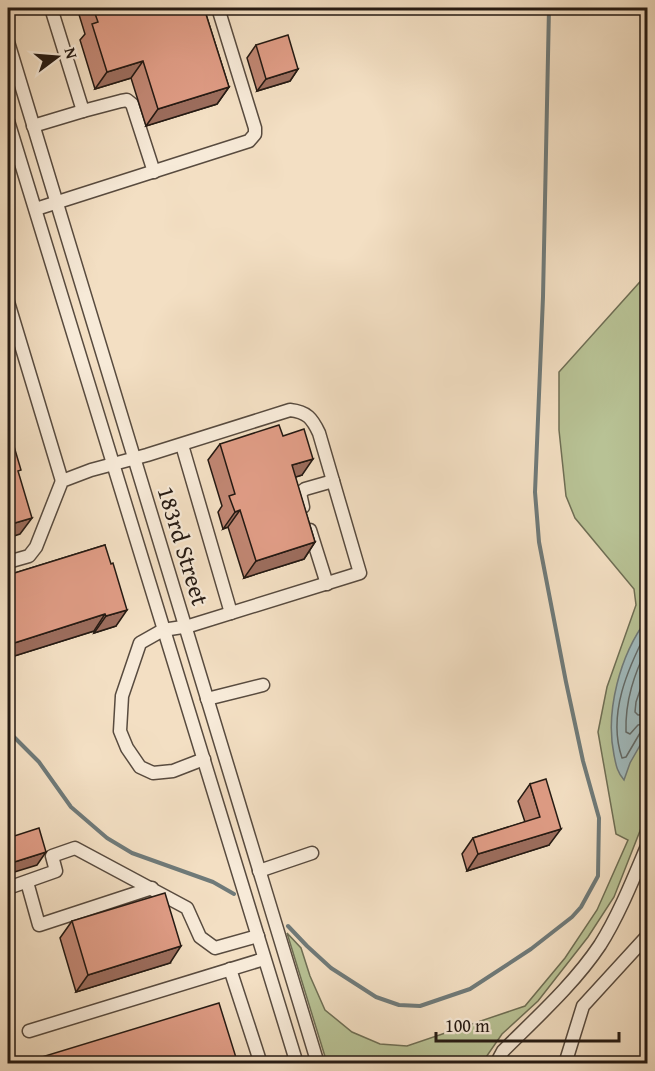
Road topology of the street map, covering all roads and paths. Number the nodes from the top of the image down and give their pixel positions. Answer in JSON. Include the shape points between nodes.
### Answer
{"nodes":[{"id":1,"x":51,"y":8,"type":"edge"},
{"id":2,"x":218,"y":8,"type":"edge"},
{"id":3,"x":8,"y":42,"type":"edge"},
{"id":4,"x":83,"y":111,"type":"junction"},
{"id":5,"x":8,"y":121,"type":"edge"},
{"id":6,"x":33,"y":126,"type":"junction"},
{"id":7,"x":154,"y":172,"type":"junction"},
{"id":8,"x":57,"y":202,"type":"junction"},
{"id":9,"x":36,"y":208,"type":"junction"},
{"id":10,"x":8,"y":302,"type":"edge"},
{"id":11,"x":182,"y":445,"type":"junction"},
{"id":12,"x":135,"y":458,"type":"junction"},
{"id":13,"x":113,"y":463,"type":"junction"},
{"id":14,"x":62,"y":481,"type":"junction"},
{"id":15,"x":333,"y":481,"type":"junction"},
{"id":16,"x":8,"y":562,"type":"edge"},
{"id":17,"x":327,"y":584,"type":"junction"},
{"id":18,"x":231,"y":613,"type":"junction"},
{"id":19,"x":186,"y":627,"type":"junction"},
{"id":20,"x":163,"y":630,"type":"junction"},
{"id":21,"x":263,"y":685,"type":"dead end"},
{"id":22,"x":207,"y":699,"type":"junction"},
{"id":23,"x":204,"y":759,"type":"junction"},
{"id":24,"x":648,"y":844,"type":"edge"},
{"id":25,"x":312,"y":853,"type":"dead end"},
{"id":26,"x":259,"y":871,"type":"junction"},
{"id":27,"x":27,"y":882,"type":"junction"},
{"id":28,"x":8,"y":888,"type":"edge"},
{"id":29,"x":152,"y":888,"type":"junction"},
{"id":30,"x":648,"y":935,"type":"edge"},
{"id":31,"x":258,"y":936,"type":"junction"},
{"id":32,"x":264,"y":959,"type":"junction"},
{"id":33,"x":230,"y":969,"type":"junction"},
{"id":34,"x":29,"y":1031,"type":"dead end"},
{"id":35,"x":261,"y":1064,"type":"edge"},
{"id":36,"x":297,"y":1064,"type":"edge"},
{"id":37,"x":318,"y":1064,"type":"edge"},
{"id":38,"x":496,"y":1064,"type":"edge"},
{"id":39,"x":566,"y":1064,"type":"edge"}],
"edges":[{"from":1,"to":4,"type":"street"},
{"from":2,"to":7,"type":"street","via":[[255,134],[249,141]]},
{"from":3,"to":6,"type":"street","name":"183rd Street"},
{"from":4,"to":6,"type":"street"},
{"from":4,"to":7,"type":"street","via":[[121,100],[132,104]]},
{"from":5,"to":9,"type":"street","name":"183rd Street"},
{"from":6,"to":8,"type":"street","name":"183rd Street"},
{"from":7,"to":8,"type":"street"},
{"from":8,"to":9,"type":"street"},
{"from":8,"to":12,"type":"street","name":"183rd Street"},
{"from":9,"to":13,"type":"street","name":"183rd Street"},
{"from":10,"to":14,"type":"street"},
{"from":11,"to":12,"type":"street"},
{"from":11,"to":15,"type":"street","via":[[290,410],[303,411],[312,418],[319,433]]},
{"from":11,"to":18,"type":"street"},
{"from":12,"to":13,"type":"street"},
{"from":12,"to":19,"type":"street","name":"183rd Street"},
{"from":13,"to":14,"type":"street"},
{"from":13,"to":20,"type":"street","name":"183rd Street"},
{"from":14,"to":16,"type":"street","via":[[36,547],[29,555]]},
{"from":15,"to":17,"type":"street","via":[[300,493]]},
{"from":15,"to":17,"type":"street","via":[[360,573]]},
{"from":17,"to":18,"type":"street"},
{"from":18,"to":19,"type":"street"},
{"from":19,"to":20,"type":"street"},
{"from":19,"to":22,"type":"street","name":"183rd Street"},
{"from":20,"to":23,"type":"street","name":"183rd Street"},
{"from":20,"to":23,"type":"street","via":[[140,643],[122,696],[120,731],[140,767],[153,773],[173,771]]},
{"from":21,"to":22,"type":"street"},
{"from":22,"to":26,"type":"street","name":"183rd Street"},
{"from":23,"to":31,"type":"street","name":"183rd Street"},
{"from":24,"to":38,"type":"street","via":[[600,945],[503,1051]]},
{"from":25,"to":26,"type":"street"},
{"from":26,"to":37,"type":"street","name":"183rd Street"},
{"from":27,"to":28,"type":"street"},
{"from":27,"to":29,"type":"street","via":[[57,871],[52,856],[75,848]]},
{"from":27,"to":29,"type":"street","via":[[39,925]]},
{"from":29,"to":31,"type":"street","via":[[187,908],[201,937],[215,948]]},
{"from":30,"to":39,"type":"street","via":[[583,1006]]},
{"from":31,"to":32,"type":"street","name":"183rd Street"},
{"from":32,"to":33,"type":"street"},
{"from":32,"to":36,"type":"street","name":"183rd Street"},
{"from":33,"to":34,"type":"street"},
{"from":33,"to":35,"type":"street"}]}
